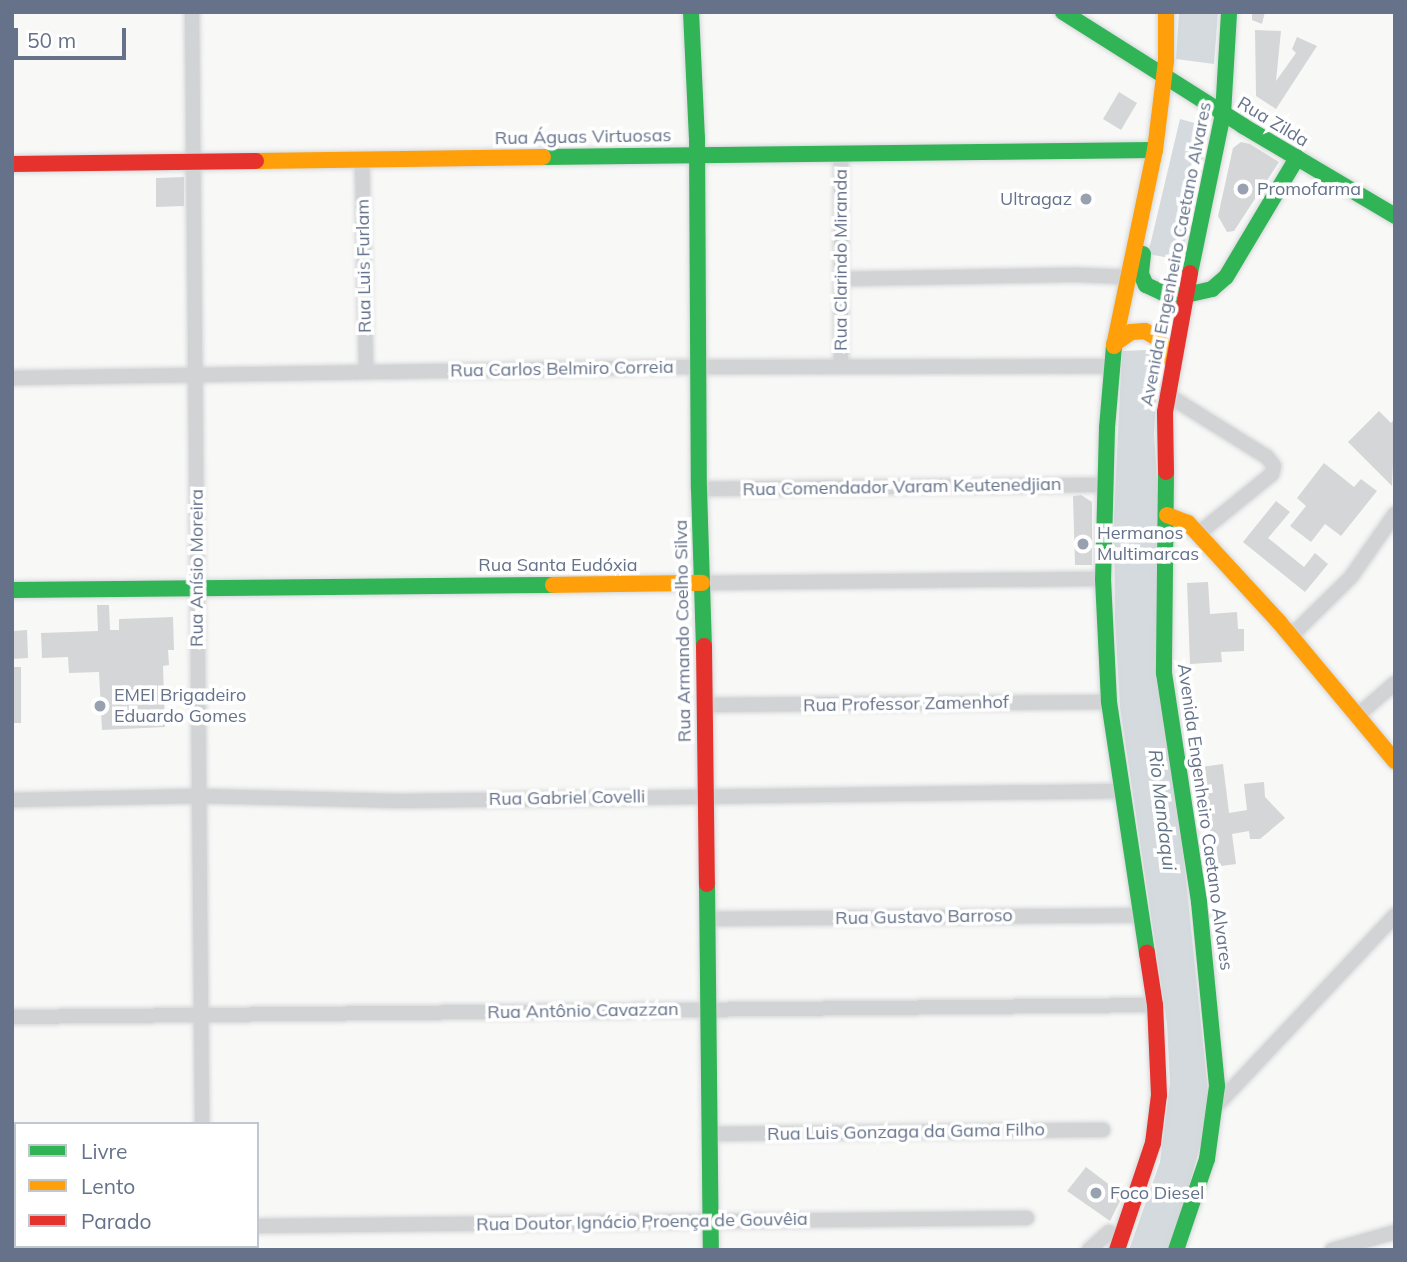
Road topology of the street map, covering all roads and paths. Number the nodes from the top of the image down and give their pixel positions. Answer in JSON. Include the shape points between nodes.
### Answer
{"nodes":[{"id":1,"x":192,"y":12,"type":"edge"},
{"id":2,"x":691,"y":12,"type":"edge"},
{"id":3,"x":1063,"y":12,"type":"edge"},
{"id":4,"x":1167,"y":12,"type":"edge"},
{"id":5,"x":1229,"y":12,"type":"edge"},
{"id":6,"x":1164,"y":76,"type":"junction"},
{"id":7,"x":1223,"y":114,"type":"junction"},
{"id":8,"x":1155,"y":150,"type":"junction"},
{"id":9,"x":841,"y":154,"type":"junction"},
{"id":10,"x":696,"y":155,"type":"junction"},
{"id":11,"x":1297,"y":158,"type":"junction"},
{"id":12,"x":362,"y":159,"type":"junction"},
{"id":13,"x":194,"y":162,"type":"junction"},
{"id":14,"x":12,"y":164,"type":"edge"},
{"id":15,"x":1395,"y":216,"type":"edge"},
{"id":16,"x":1142,"y":227,"type":"junction"},
{"id":17,"x":1130,"y":277,"type":"junction"},
{"id":18,"x":841,"y":279,"type":"junction"},
{"id":19,"x":1186,"y":295,"type":"junction"},
{"id":20,"x":1114,"y":344,"type":"junction"},
{"id":21,"x":1172,"y":361,"type":"junction"},
{"id":22,"x":841,"y":365,"type":"junction"},
{"id":23,"x":698,"y":366,"type":"junction"},
{"id":24,"x":1111,"y":366,"type":"junction"},
{"id":25,"x":366,"y":372,"type":"junction"},
{"id":26,"x":195,"y":376,"type":"junction"},
{"id":27,"x":12,"y":378,"type":"edge"},
{"id":28,"x":1166,"y":394,"type":"junction"},
{"id":29,"x":1105,"y":485,"type":"junction"},
{"id":30,"x":699,"y":489,"type":"junction"},
{"id":31,"x":1395,"y":514,"type":"edge"},
{"id":32,"x":1167,"y":515,"type":"junction"},
{"id":33,"x":1198,"y":534,"type":"junction"},
{"id":34,"x":1103,"y":579,"type":"junction"},
{"id":35,"x":702,"y":583,"type":"junction"},
{"id":36,"x":197,"y":587,"type":"junction"},
{"id":37,"x":12,"y":590,"type":"edge"},
{"id":38,"x":1291,"y":636,"type":"junction"},
{"id":39,"x":1395,"y":683,"type":"edge"},
{"id":40,"x":1108,"y":702,"type":"junction"},
{"id":41,"x":704,"y":705,"type":"junction"},
{"id":42,"x":1358,"y":715,"type":"junction"},
{"id":43,"x":1395,"y":761,"type":"edge"},
{"id":44,"x":1121,"y":791,"type":"junction"},
{"id":45,"x":199,"y":796,"type":"junction"},
{"id":46,"x":705,"y":796,"type":"junction"},
{"id":47,"x":12,"y":800,"type":"edge"},
{"id":48,"x":1141,"y":915,"type":"junction"},
{"id":49,"x":1395,"y":915,"type":"edge"},
{"id":50,"x":707,"y":919,"type":"junction"},
{"id":51,"x":1154,"y":1005,"type":"junction"},
{"id":52,"x":707,"y":1010,"type":"junction"},
{"id":53,"x":201,"y":1014,"type":"junction"},
{"id":54,"x":12,"y":1017,"type":"edge"},
{"id":55,"x":1215,"y":1107,"type":"junction"},
{"id":56,"x":202,"y":1122,"type":"edge"},
{"id":57,"x":1103,"y":1130,"type":"dead end"},
{"id":58,"x":710,"y":1134,"type":"junction"},
{"id":59,"x":1027,"y":1218,"type":"dead end"},
{"id":60,"x":711,"y":1222,"type":"junction"},
{"id":61,"x":259,"y":1226,"type":"edge"},
{"id":62,"x":1109,"y":1232,"type":"dead end"},
{"id":63,"x":1395,"y":1232,"type":"edge"},
{"id":64,"x":1178,"y":1242,"type":"edge"},
{"id":65,"x":711,"y":1250,"type":"edge"},
{"id":66,"x":1089,"y":1250,"type":"edge"},
{"id":67,"x":1117,"y":1250,"type":"edge"},
{"id":68,"x":1190,"y":1250,"type":"edge"},
{"id":69,"x":1332,"y":1250,"type":"edge"}],
"edges":[{"from":1,"to":13,"type":"street","name":"Rua Anísio Moreira"},
{"from":2,"to":10,"type":"street","name":"Rua Armando Coelho Silva"},
{"from":3,"to":6,"type":"street","name":"Rua Zilda"},
{"from":4,"to":6,"type":"street"},
{"from":5,"to":7,"type":"street","name":"Avenida Engenheiro Caetano Alvares"},
{"from":6,"to":7,"type":"street","name":"Rua Zilda"},
{"from":6,"to":8,"type":"street"},
{"from":7,"to":11,"type":"street","name":"Rua Zilda"},
{"from":7,"to":19,"type":"street","name":"Avenida Engenheiro Caetano Alvares"},
{"from":8,"to":9,"type":"street","name":"Rua Águas Virtuosas"},
{"from":8,"to":16,"type":"street"},
{"from":9,"to":10,"type":"street","name":"Rua Águas Virtuosas"},
{"from":9,"to":18,"type":"street","name":"Rua Clarindo Miranda"},
{"from":10,"to":12,"type":"street","name":"Rua Águas Virtuosas"},
{"from":10,"to":23,"type":"street","name":"Rua Armando Coelho Silva"},
{"from":11,"to":15,"type":"street","name":"Rua Zilda"},
{"from":11,"to":19,"type":"street","via":[[1226,277],[1212,289]]},
{"from":12,"to":13,"type":"street","name":"Rua Águas Virtuosas"},
{"from":12,"to":25,"type":"street","name":"Rua Luis Furlam"},
{"from":13,"to":14,"type":"street","name":"Rua Águas Virtuosas"},
{"from":13,"to":26,"type":"street","name":"Rua Anísio Moreira"},
{"from":16,"to":17,"type":"street"},
{"from":16,"to":19,"type":"street","via":[[1142,279],[1163,293]]},
{"from":17,"to":18,"type":"street"},
{"from":17,"to":20,"type":"street"},
{"from":18,"to":22,"type":"street","name":"Rua Clarindo Miranda"},
{"from":19,"to":21,"type":"street","name":"Avenida Engenheiro Caetano Alvares"},
{"from":20,"to":21,"type":"street","via":[[1132,332],[1145,331],[1159,339]]},
{"from":20,"to":24,"type":"street"},
{"from":21,"to":28,"type":"street","name":"Avenida Engenheiro Caetano Alvares"},
{"from":22,"to":23,"type":"street","name":"Rua Carlos Belmiro Correia"},
{"from":22,"to":24,"type":"street","name":"Rua Carlos Belmiro Correia"},
{"from":23,"to":25,"type":"street","name":"Rua Carlos Belmiro Correia"},
{"from":23,"to":30,"type":"street","name":"Rua Armando Coelho Silva"},
{"from":24,"to":29,"type":"street"},
{"from":25,"to":26,"type":"street","name":"Rua Carlos Belmiro Correia"},
{"from":26,"to":27,"type":"street","name":"Rua Carlos Belmiro Correia"},
{"from":26,"to":36,"type":"street","name":"Rua Anísio Moreira"},
{"from":28,"to":32,"type":"street","name":"Avenida Engenheiro Caetano Alvares"},
{"from":28,"to":33,"type":"street","via":[[1267,457],[1274,466],[1272,474]]},
{"from":29,"to":30,"type":"street","name":"Rua Comendador Varam Keutenedjian"},
{"from":29,"to":34,"type":"street"},
{"from":30,"to":35,"type":"street","name":"Rua Armando Coelho Silva"},
{"from":31,"to":38,"type":"street","via":[[1351,577]]},
{"from":32,"to":33,"type":"street","via":[[1188,523]]},
{"from":32,"to":55,"type":"street","name":"Avenida Engenheiro Caetano Alvares","via":[[1164,673],[1207,974]]},
{"from":33,"to":38,"type":"street"},
{"from":34,"to":35,"type":"street","name":"Rua Santa Eudóxia"},
{"from":34,"to":40,"type":"street"},
{"from":35,"to":36,"type":"street","name":"Rua Santa Eudóxia"},
{"from":35,"to":41,"type":"street","name":"Rua Armando Coelho Silva"},
{"from":36,"to":37,"type":"street","name":"Rua Santa Eudóxia"},
{"from":36,"to":45,"type":"street","name":"Rua Anísio Moreira"},
{"from":38,"to":42,"type":"street"},
{"from":39,"to":42,"type":"street"},
{"from":40,"to":41,"type":"street","name":"Rua Professor Zamenhof"},
{"from":40,"to":44,"type":"street"},
{"from":41,"to":46,"type":"street","name":"Rua Armando Coelho Silva"},
{"from":42,"to":43,"type":"street"},
{"from":44,"to":46,"type":"street","name":"Rua Gabriel Covelli"},
{"from":44,"to":48,"type":"street"},
{"from":45,"to":46,"type":"street","name":"Rua Gabriel Covelli","via":[[400,801]]},
{"from":45,"to":47,"type":"street","name":"Rua Gabriel Covelli"},
{"from":45,"to":53,"type":"street","name":"Rua Anísio Moreira"},
{"from":46,"to":50,"type":"street","name":"Rua Armando Coelho Silva"},
{"from":48,"to":50,"type":"street","name":"Rua Gustavo Barroso"},
{"from":48,"to":51,"type":"street"},
{"from":49,"to":55,"type":"street"},
{"from":50,"to":52,"type":"street","name":"Rua Armando Coelho Silva"},
{"from":51,"to":52,"type":"street","name":"Rua Antônio Cavazzan"},
{"from":51,"to":67,"type":"street","via":[[1159,1095],[1153,1143]]},
{"from":52,"to":53,"type":"street","name":"Rua Antônio Cavazzan"},
{"from":52,"to":58,"type":"street","name":"Rua Armando Coelho Silva"},
{"from":53,"to":54,"type":"street","name":"Rua Antônio Cavazzan"},
{"from":53,"to":56,"type":"street","name":"Rua Anísio Moreira"},
{"from":55,"to":64,"type":"street","name":"Avenida Engenheiro Caetano Alvares","via":[[1207,1159]]},
{"from":57,"to":58,"type":"street","name":"Rua Luis Gonzaga da Gama Filho"},
{"from":58,"to":60,"type":"street","name":"Rua Armando Coelho Silva"},
{"from":59,"to":60,"type":"street","name":"Rua Doutor Ignácio Proença de Gouvêia"},
{"from":60,"to":61,"type":"street","name":"Rua Doutor Ignácio Proença de Gouvêia"},
{"from":60,"to":65,"type":"street","name":"Rua Armando Coelho Silva"},
{"from":62,"to":66,"type":"street"},
{"from":63,"to":69,"type":"street"},
{"from":64,"to":68,"type":"street"}]}
